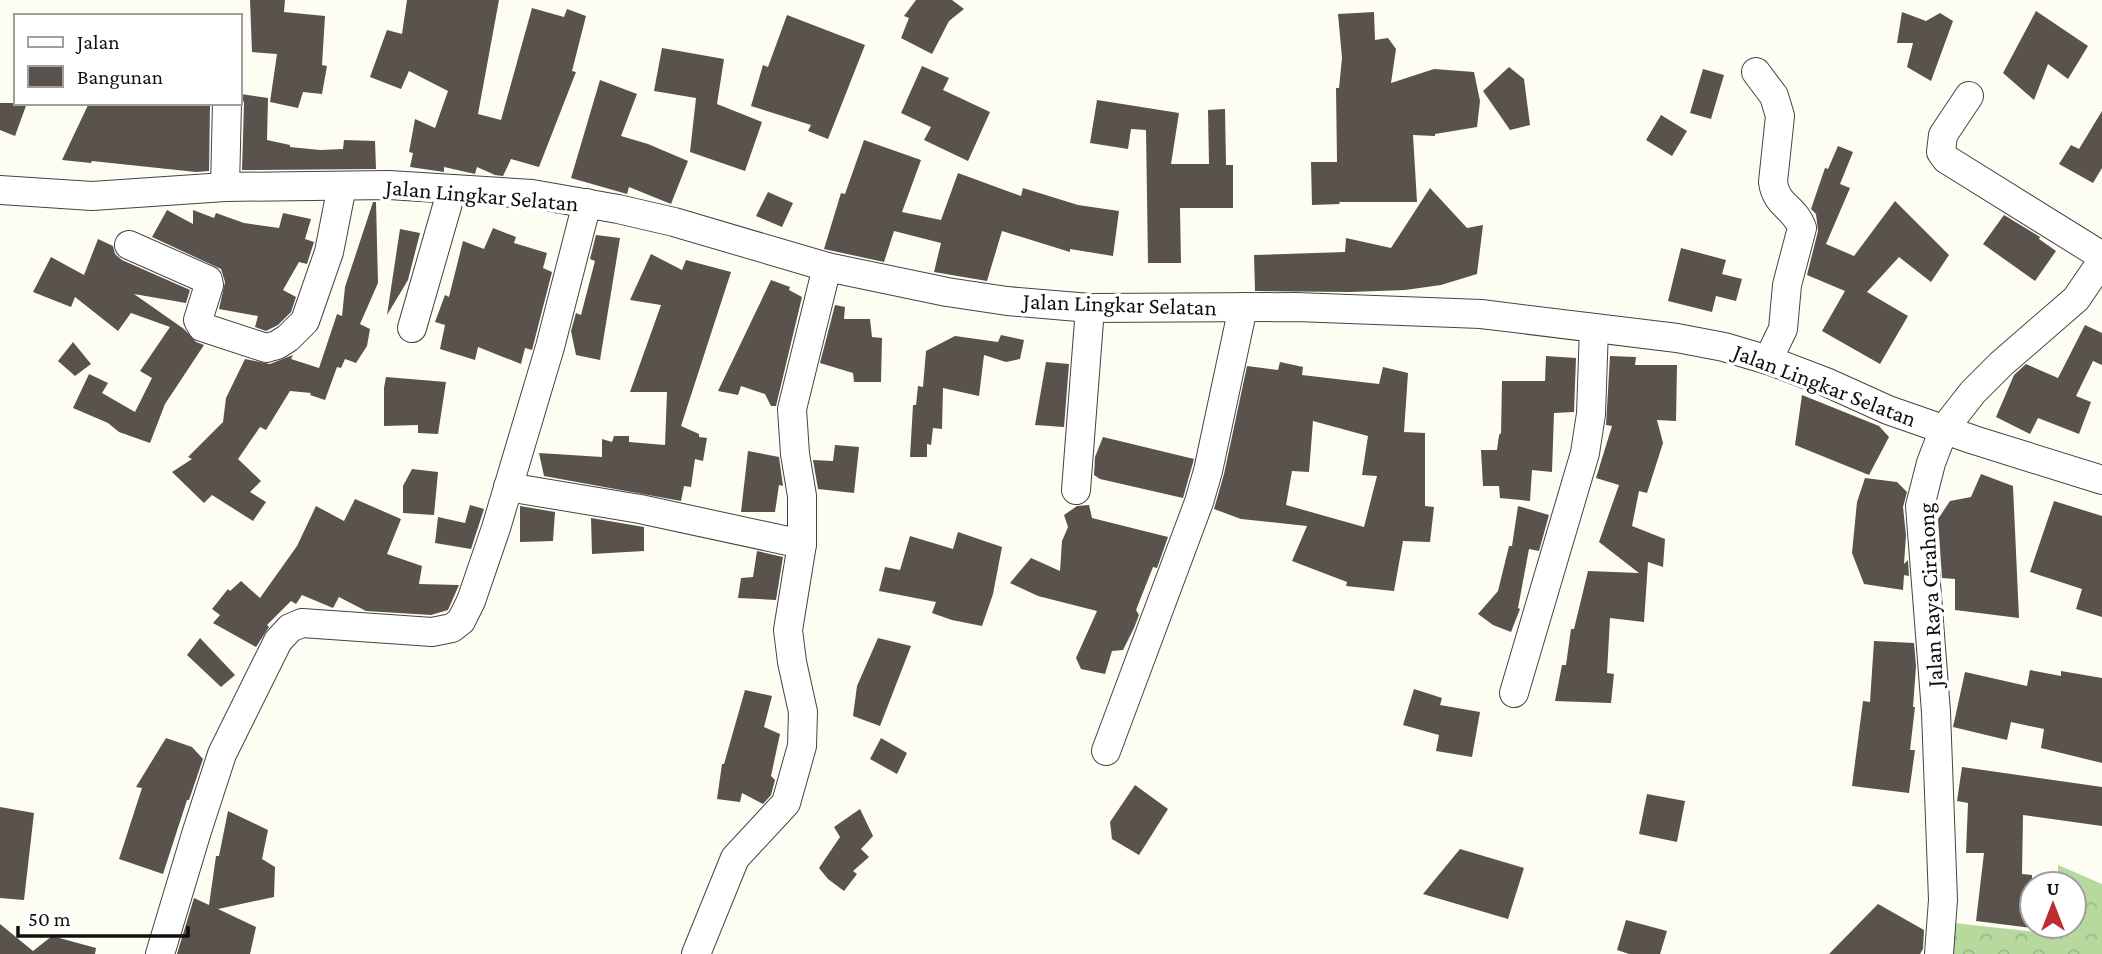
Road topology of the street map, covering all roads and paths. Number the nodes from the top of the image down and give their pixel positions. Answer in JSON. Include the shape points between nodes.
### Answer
{"nodes":[{"id":1,"x":1756,"y":72,"type":"dead end"},
{"id":2,"x":1969,"y":96,"type":"dead end"},
{"id":3,"x":227,"y":105,"type":"edge"},
{"id":4,"x":342,"y":186,"type":"junction"},
{"id":5,"x":225,"y":187,"type":"junction"},
{"id":6,"x":452,"y":189,"type":"junction"},
{"id":7,"x":0,"y":190,"type":"edge"},
{"id":8,"x":587,"y":203,"type":"junction"},
{"id":9,"x":129,"y":245,"type":"dead end"},
{"id":10,"x":2102,"y":258,"type":"edge"},
{"id":11,"x":827,"y":267,"type":"junction"},
{"id":12,"x":1243,"y":307,"type":"junction"},
{"id":13,"x":1090,"y":308,"type":"junction"},
{"id":14,"x":412,"y":328,"type":"dead end"},
{"id":15,"x":1594,"y":328,"type":"junction"},
{"id":16,"x":1769,"y":360,"type":"junction"},
{"id":17,"x":1944,"y":429,"type":"junction"},
{"id":18,"x":2102,"y":480,"type":"edge"},
{"id":19,"x":508,"y":487,"type":"junction"},
{"id":20,"x":1076,"y":490,"type":"dead end"},
{"id":21,"x":802,"y":544,"type":"junction"},
{"id":22,"x":1514,"y":693,"type":"dead end"},
{"id":23,"x":1106,"y":751,"type":"dead end"},
{"id":24,"x":160,"y":954,"type":"edge"},
{"id":25,"x":696,"y":954,"type":"edge"},
{"id":26,"x":1939,"y":954,"type":"edge"}],
"edges":[{"from":1,"to":16,"type":"street","via":[[1774,96],[1780,116],[1776,197],[1796,215],[1802,228],[1787,285],[1783,329]]},
{"from":2,"to":10,"type":"street","via":[[1943,135],[1941,152],[1946,159]]},
{"from":3,"to":5,"type":"street"},
{"from":4,"to":5,"type":"street","name":"Jalan Lingkar Selatan"},
{"from":4,"to":6,"type":"street","name":"Jalan Lingkar Selatan"},
{"from":4,"to":9,"type":"street","via":[[329,252],[305,321],[277,345],[266,348],[198,324],[208,280]]},
{"from":5,"to":7,"type":"street","name":"Jalan Lingkar Selatan","via":[[92,196]]},
{"from":6,"to":8,"type":"street","name":"Jalan Lingkar Selatan"},
{"from":6,"to":14,"type":"street"},
{"from":8,"to":11,"type":"street","name":"Jalan Lingkar Selatan","via":[[674,222]]},
{"from":8,"to":19,"type":"street"},
{"from":10,"to":17,"type":"street","name":"Jalan Raya Cirahong","via":[[2076,299],[2001,364]]},
{"from":11,"to":13,"type":"street","name":"Jalan Lingkar Selatan","via":[[947,292]]},
{"from":11,"to":21,"type":"street","via":[[792,409],[802,496]]},
{"from":12,"to":13,"type":"street","name":"Jalan Lingkar Selatan"},
{"from":12,"to":15,"type":"street","name":"Jalan Lingkar Selatan","via":[[1482,314]]},
{"from":12,"to":23,"type":"street","via":[[1199,502]]},
{"from":13,"to":20,"type":"street"},
{"from":15,"to":16,"type":"street","name":"Jalan Lingkar Selatan","via":[[1724,347]]},
{"from":15,"to":22,"type":"street","via":[[1585,453]]},
{"from":16,"to":17,"type":"street","name":"Jalan Lingkar Selatan"},
{"from":17,"to":18,"type":"street","name":"Jalan Lingkar Selatan"},
{"from":17,"to":26,"type":"street","name":"Jalan Raya Cirahong","via":[[1920,506],[1936,712],[1943,900]]},
{"from":19,"to":21,"type":"street","via":[[640,509]]},
{"from":19,"to":24,"type":"street","via":[[471,601],[452,628],[432,632],[302,623],[278,641],[222,754]]},
{"from":21,"to":25,"type":"street","via":[[788,630],[803,712],[802,746],[786,803],[735,858]]}]}
